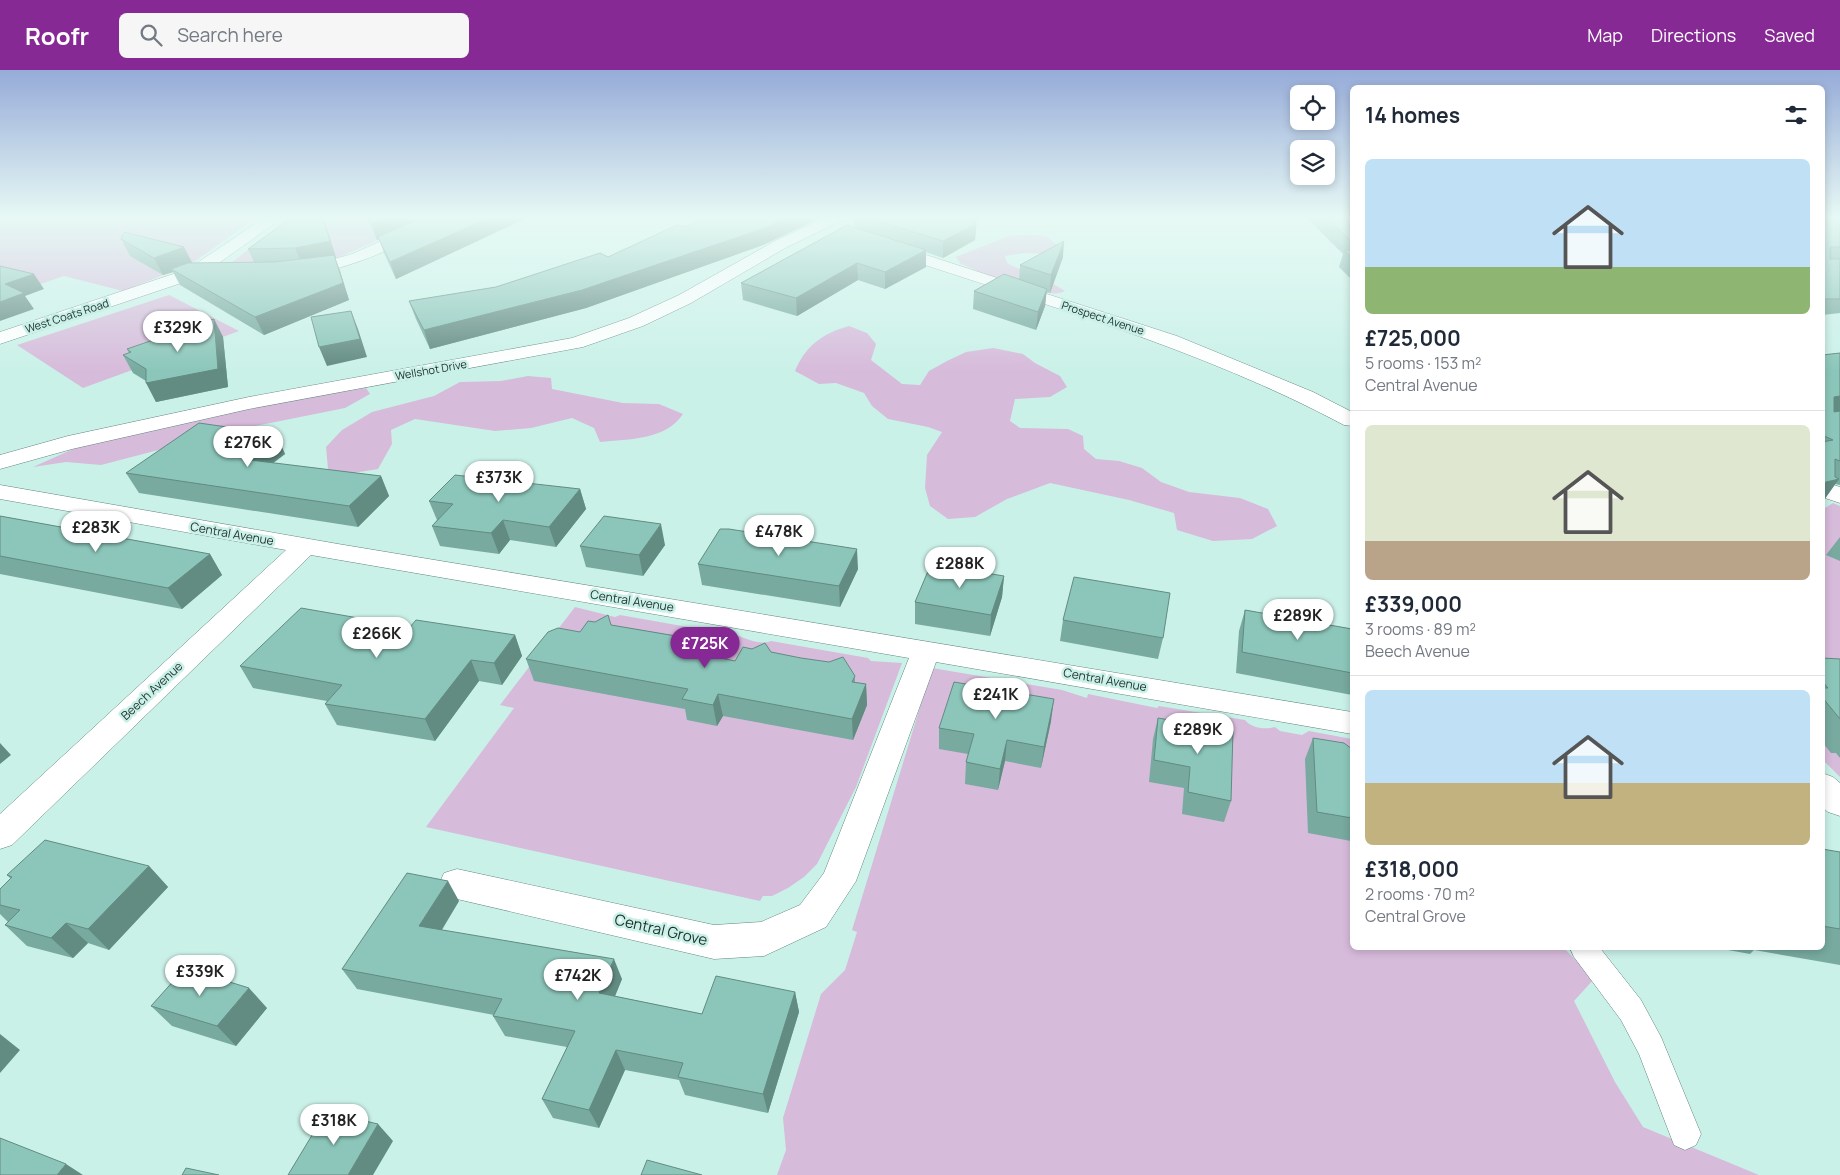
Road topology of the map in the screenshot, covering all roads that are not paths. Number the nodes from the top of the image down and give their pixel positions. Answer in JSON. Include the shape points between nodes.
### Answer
{"nodes":[{"id":1,"x":202,"y":268,"type":"edge"},
{"id":2,"x":323,"y":268,"type":"edge"},
{"id":3,"x":742,"y":268,"type":"edge"},
{"id":4,"x":950,"y":268,"type":"edge"},
{"id":5,"x":282,"y":272,"type":"edge"},
{"id":6,"x":194,"y":273,"type":"junction"},
{"id":7,"x":234,"y":273,"type":"edge"},
{"id":8,"x":0,"y":338,"type":"edge"},
{"id":9,"x":1350,"y":419,"type":"edge"},
{"id":10,"x":0,"y":462,"type":"edge"},
{"id":11,"x":1825,"y":489,"type":"edge"},
{"id":12,"x":0,"y":492,"type":"edge"},
{"id":13,"x":1840,"y":496,"type":"edge"},
{"id":14,"x":304,"y":548,"type":"junction"},
{"id":15,"x":926,"y":650,"type":"junction"},
{"id":16,"x":1350,"y":723,"type":"edge"},
{"id":17,"x":1825,"y":789,"type":"edge"},
{"id":18,"x":1825,"y":803,"type":"edge"},
{"id":19,"x":1840,"y":805,"type":"edge"},
{"id":20,"x":0,"y":835,"type":"edge"},
{"id":21,"x":457,"y":884,"type":"dead end"},
{"id":22,"x":1585,"y":950,"type":"edge"},
{"id":23,"x":1685,"y":1134,"type":"dead end"}],
"edges":[{"from":1,"to":6,"type":"street"},
{"from":2,"to":5,"type":"street"},
{"from":3,"to":10,"type":"street","name":"Wellshot Drive","via":[[636,322],[576,343],[249,404]]},
{"from":4,"to":9,"type":"street","name":"Prospect Avenue","via":[[1170,340],[1306,396]]},
{"from":6,"to":7,"type":"street","name":"West Coats Road"},
{"from":6,"to":8,"type":"street","name":"West Coats Road"},
{"from":11,"to":13,"type":"street"},
{"from":12,"to":14,"type":"street","name":"Central Avenue"},
{"from":14,"to":15,"type":"street","name":"Central Avenue"},
{"from":14,"to":20,"type":"street","name":"Beech Avenue"},
{"from":15,"to":16,"type":"street","name":"Central Avenue"},
{"from":15,"to":21,"type":"street","name":"Central Grove","via":[[838,882],[813,916],[764,939],[714,942]]},
{"from":17,"to":19,"type":"street"},
{"from":18,"to":19,"type":"street"},
{"from":22,"to":23,"type":"lane","via":[[1630,1010],[1651,1047]]}]}
